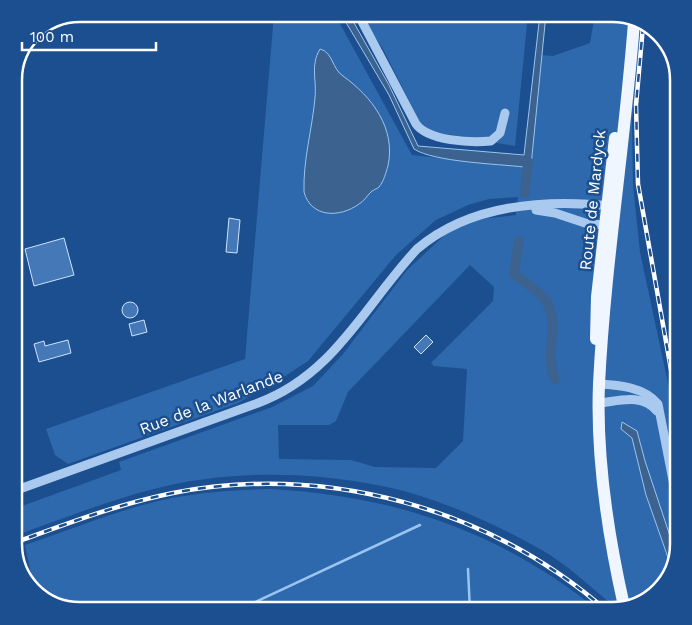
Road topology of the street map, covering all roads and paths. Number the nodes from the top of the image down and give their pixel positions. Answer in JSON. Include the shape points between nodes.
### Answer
{"nodes":[{"id":1,"x":362,"y":22,"type":"edge"},
{"id":2,"x":631,"y":26,"type":"edge"},
{"id":3,"x":505,"y":113,"type":"dead end"},
{"id":4,"x":611,"y":206,"type":"junction"},
{"id":5,"x":504,"y":210,"type":"junction"},
{"id":6,"x":609,"y":226,"type":"junction"},
{"id":7,"x":599,"y":384,"type":"junction"},
{"id":8,"x":600,"y":403,"type":"junction"},
{"id":9,"x":663,"y":422,"type":"junction"},
{"id":10,"x":670,"y":460,"type":"edge"},
{"id":11,"x":23,"y":488,"type":"edge"},
{"id":12,"x":623,"y":601,"type":"edge"}],
"edges":[{"from":1,"to":3,"type":"street","via":[[416,124],[425,133],[436,137],[491,141],[500,133]]},
{"from":2,"to":4,"type":"main road","name":"Route de Mardyck"},
{"from":4,"to":5,"type":"street","name":"Rue de la Warlande","via":[[538,205]]},
{"from":4,"to":6,"type":"main road","name":"Route de Mardyck"},
{"from":5,"to":6,"type":"street","name":"Rue de la Warlande","via":[[551,212],[585,223]]},
{"from":5,"to":11,"type":"street","name":"Rue de la Warlande","via":[[470,217],[426,242],[396,272],[325,361],[290,389]]},
{"from":6,"to":7,"type":"main road","name":"Route de Mardyck","via":[[596,316]]},
{"from":7,"to":8,"type":"main road","name":"Route de Mardyck"},
{"from":7,"to":9,"type":"street","via":[[624,386],[648,395],[659,406]]},
{"from":8,"to":9,"type":"street","via":[[644,401],[655,408]]},
{"from":8,"to":12,"type":"main road","name":"Route de Mardyck","via":[[607,506]]},
{"from":9,"to":10,"type":"street"}]}
